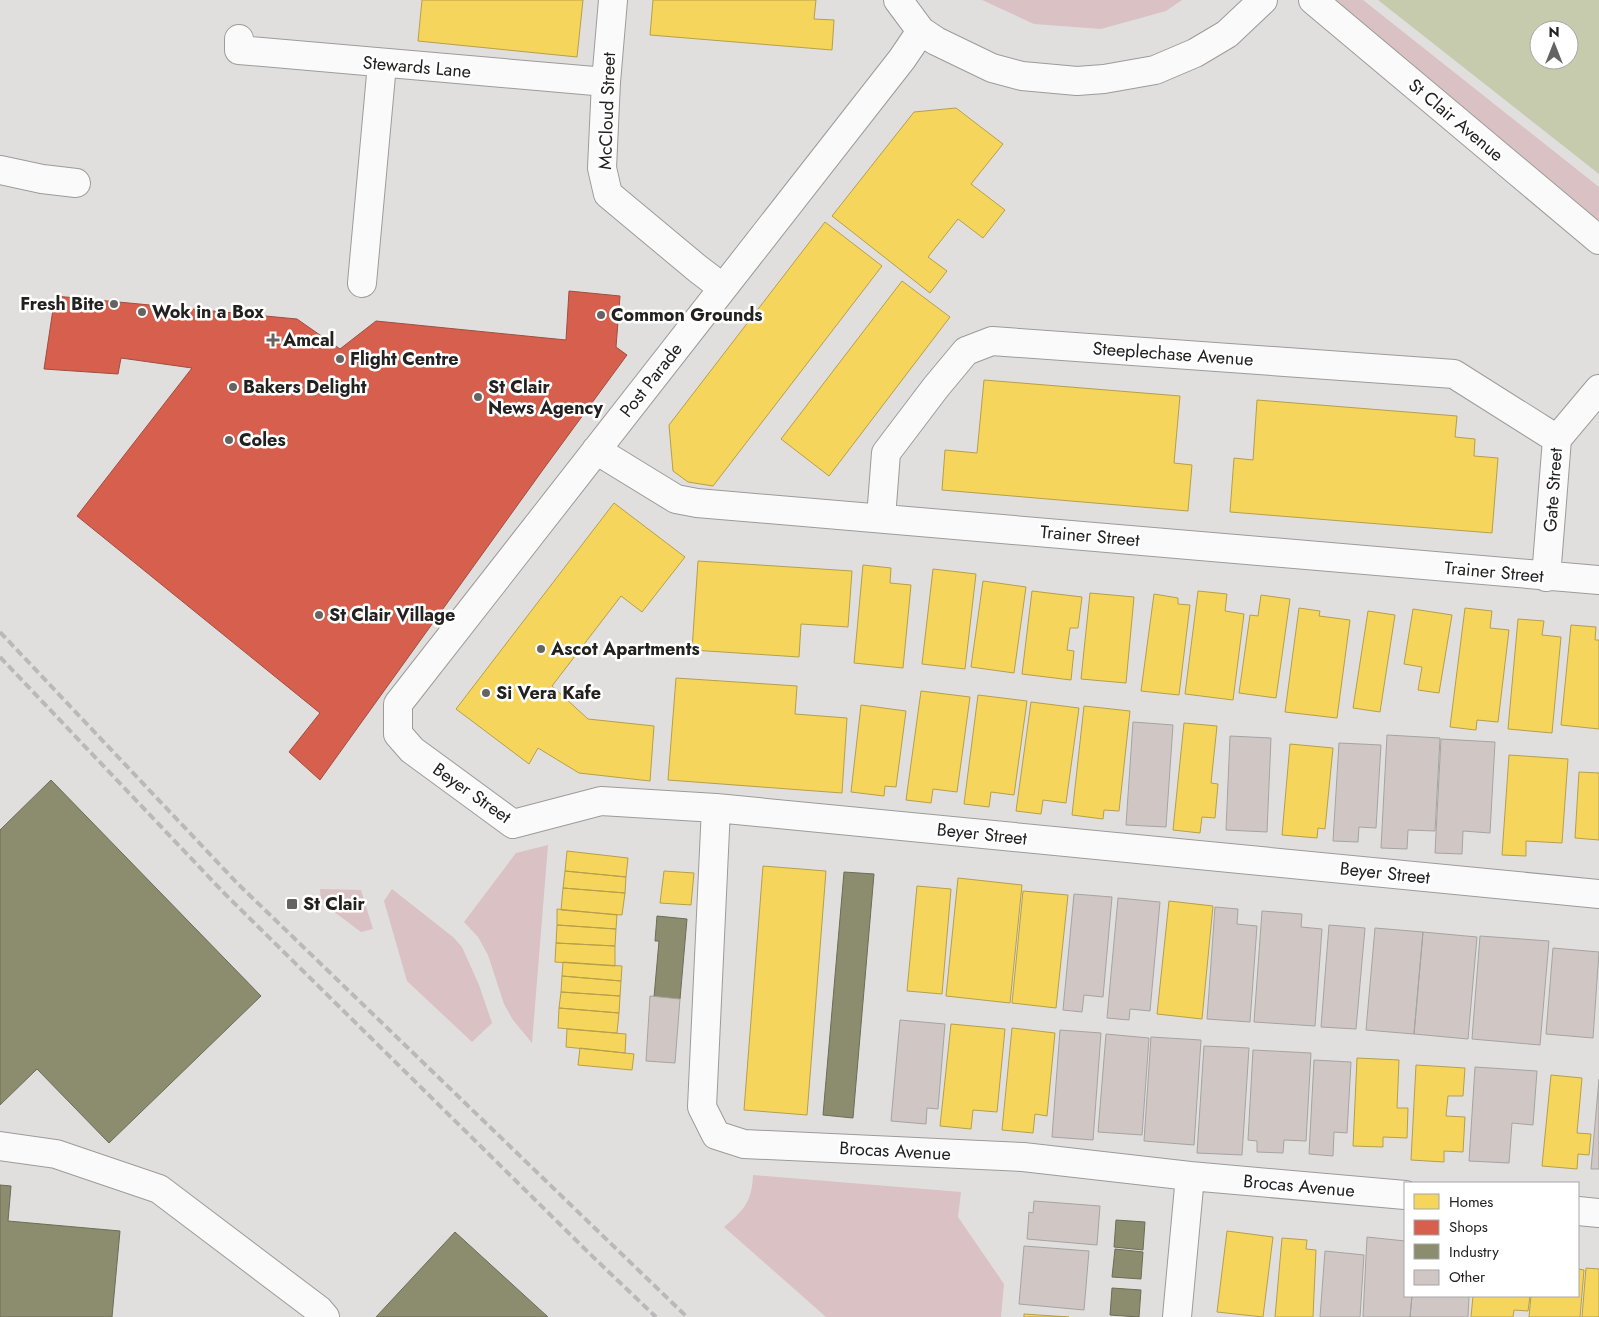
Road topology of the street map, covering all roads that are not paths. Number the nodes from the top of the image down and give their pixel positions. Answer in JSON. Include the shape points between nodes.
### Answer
{"nodes":[{"id":1,"x":613,"y":0,"type":"edge"},
{"id":2,"x":898,"y":0,"type":"edge"},
{"id":3,"x":1263,"y":0,"type":"edge"},
{"id":4,"x":1313,"y":0,"type":"edge"},
{"id":5,"x":921,"y":31,"type":"junction"},
{"id":6,"x":239,"y":39,"type":"dead end"},
{"id":7,"x":382,"y":64,"type":"junction"},
{"id":8,"x":606,"y":82,"type":"junction"},
{"id":9,"x":0,"y":170,"type":"edge"},
{"id":10,"x":76,"y":183,"type":"dead end"},
{"id":11,"x":1599,"y":240,"type":"edge"},
{"id":12,"x":362,"y":283,"type":"dead end"},
{"id":13,"x":723,"y":288,"type":"junction"},
{"id":14,"x":1599,"y":389,"type":"edge"},
{"id":15,"x":1557,"y":439,"type":"junction"},
{"id":16,"x":596,"y":450,"type":"junction"},
{"id":17,"x":881,"y":518,"type":"junction"},
{"id":18,"x":1546,"y":577,"type":"junction"},
{"id":19,"x":1599,"y":580,"type":"edge"},
{"id":20,"x":398,"y":734,"type":"joint"},
{"id":21,"x":716,"y":808,"type":"junction"},
{"id":22,"x":1599,"y":894,"type":"edge"},
{"id":23,"x":0,"y":1146,"type":"edge"},
{"id":24,"x":1190,"y":1176,"type":"junction"},
{"id":25,"x":1404,"y":1196,"type":"edge"},
{"id":26,"x":1579,"y":1211,"type":"edge"},
{"id":27,"x":1599,"y":1213,"type":"edge"},
{"id":28,"x":319,"y":1315,"type":"edge"},
{"id":29,"x":1177,"y":1317,"type":"edge"}],
"edges":[{"from":1,"to":8,"type":"street","name":"McCloud Street"},
{"from":2,"to":5,"type":"street"},
{"from":3,"to":5,"type":"street","via":[[1227,34],[1195,53],[1155,70],[1104,80],[1022,76],[992,68]]},
{"from":4,"to":11,"type":"street","name":"St Clair Avenue"},
{"from":5,"to":13,"type":"street","name":"Post Parade"},
{"from":6,"to":7,"type":"street","name":"Stewards Lane","via":[[239,50]]},
{"from":7,"to":8,"type":"street","name":"Stewards Lane"},
{"from":7,"to":12,"type":"street"},
{"from":8,"to":13,"type":"street","name":"McCloud Street","via":[[602,168],[608,194]]},
{"from":9,"to":10,"type":"street"},
{"from":13,"to":16,"type":"street","name":"Post Parade"},
{"from":14,"to":15,"type":"street","name":"Gate Street"},
{"from":15,"to":17,"type":"street","name":"Steeplechase Avenue","via":[[1454,374],[992,341],[966,351],[886,453]]},
{"from":15,"to":18,"type":"street","name":"Gate Street"},
{"from":16,"to":17,"type":"street","name":"Trainer Street","via":[[676,499]]},
{"from":16,"to":20,"type":"street","name":"Post Parade","via":[[398,704]]},
{"from":17,"to":18,"type":"street","name":"Trainer Street"},
{"from":18,"to":19,"type":"street","name":"Trainer Street"},
{"from":20,"to":21,"type":"street","name":"Beyer Street","via":[[412,750],[513,824],[602,801]]},
{"from":21,"to":22,"type":"street","name":"Beyer Street"},
{"from":21,"to":24,"type":"street","name":"Brocas Avenue","via":[[702,1107],[716,1135],[744,1144],[1023,1157]]},
{"from":23,"to":28,"type":"street","via":[[56,1154],[159,1189]]},
{"from":24,"to":25,"type":"street","name":"Brocas Avenue"},
{"from":24,"to":29,"type":"street"},
{"from":26,"to":27,"type":"street"}]}
